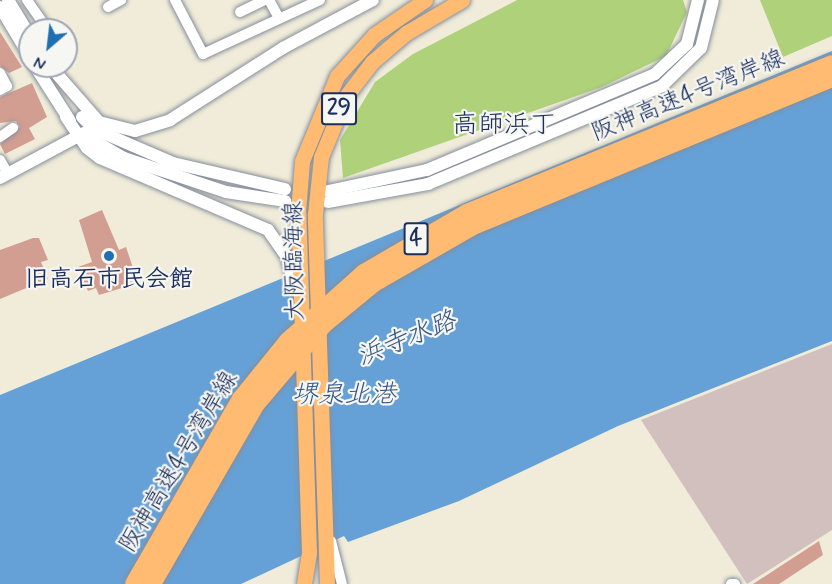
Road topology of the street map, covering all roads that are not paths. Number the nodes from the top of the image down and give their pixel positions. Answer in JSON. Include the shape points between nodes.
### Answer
{"nodes":[{"id":1,"x":8,"y":0,"type":"edge"},
{"id":2,"x":27,"y":0,"type":"edge"},
{"id":3,"x":121,"y":0,"type":"edge"},
{"id":4,"x":176,"y":0,"type":"edge"},
{"id":5,"x":267,"y":0,"type":"edge"},
{"id":6,"x":318,"y":0,"type":"edge"},
{"id":7,"x":374,"y":0,"type":"edge"},
{"id":8,"x":425,"y":0,"type":"edge"},
{"id":9,"x":462,"y":0,"type":"edge"},
{"id":10,"x":474,"y":0,"type":"edge"},
{"id":11,"x":698,"y":0,"type":"edge"},
{"id":12,"x":713,"y":0,"type":"edge"},
{"id":13,"x":0,"y":7,"type":"edge"},
{"id":14,"x":108,"y":8,"type":"dead end"},
{"id":15,"x":240,"y":12,"type":"dead end"},
{"id":16,"x":430,"y":16,"type":"junction"},
{"id":17,"x":19,"y":18,"type":"edge"},
{"id":18,"x":40,"y":18,"type":"edge"},
{"id":19,"x":279,"y":18,"type":"junction"},
{"id":20,"x":18,"y":37,"type":"edge"},
{"id":21,"x":832,"y":64,"type":"edge"},
{"id":22,"x":0,"y":73,"type":"edge"},
{"id":23,"x":42,"y":78,"type":"edge"},
{"id":24,"x":55,"y":78,"type":"edge"},
{"id":25,"x":60,"y":78,"type":"edge"},
{"id":26,"x":832,"y":78,"type":"edge"},
{"id":27,"x":0,"y":90,"type":"edge"},
{"id":28,"x":13,"y":128,"type":"dead end"},
{"id":29,"x":85,"y":133,"type":"junction"},
{"id":30,"x":0,"y":137,"type":"edge"},
{"id":31,"x":0,"y":160,"type":"edge"},
{"id":32,"x":4,"y":176,"type":"edge"},
{"id":33,"x":285,"y":195,"type":"dead end"},
{"id":34,"x":297,"y":281,"type":"junction"},
{"id":35,"x":329,"y":545,"type":"junction"},
{"id":36,"x":135,"y":584,"type":"edge"},
{"id":37,"x":152,"y":584,"type":"edge"},
{"id":38,"x":304,"y":584,"type":"edge"},
{"id":39,"x":327,"y":584,"type":"edge"},
{"id":40,"x":342,"y":584,"type":"edge"}],
"edges":[{"from":1,"to":17,"type":"street"},
{"from":2,"to":18,"type":"street"},
{"from":3,"to":14,"type":"street"},
{"from":4,"to":19,"type":"street","via":[[203,54]]},
{"from":5,"to":15,"type":"street"},
{"from":5,"to":19,"type":"street"},
{"from":6,"to":19,"type":"street"},
{"from":7,"to":25,"type":"street","via":[[283,48],[170,120],[135,131],[99,122]]},
{"from":8,"to":34,"type":"main road","name":"大阪臨海線","number":"29","via":[[374,34],[323,99],[298,185]]},
{"from":9,"to":16,"type":"main road","name":"大阪臨海線","number":"29"},
{"from":10,"to":16,"type":"street"},
{"from":11,"to":12,"type":"street","via":[[687,44],[655,74],[427,170],[328,196],[428,184],[662,86],[702,48]]},
{"from":13,"to":20,"type":"street"},
{"from":16,"to":35,"type":"main road","name":"大阪臨海線","number":"29","via":[[390,44],[360,76],[327,134],[315,196]]},
{"from":21,"to":36,"type":"highway","name":"阪神高速4号湾岸線","number":"4","via":[[467,213],[364,273],[288,341],[241,399]]},
{"from":22,"to":27,"type":"street","via":[[7,86]]},
{"from":23,"to":29,"type":"street","via":[[66,117]]},
{"from":24,"to":29,"type":"street"},
{"from":26,"to":37,"type":"highway","name":"阪神高速4号湾岸線","number":"4","via":[[473,226],[374,283],[324,324],[256,404]]},
{"from":28,"to":30,"type":"street"},
{"from":29,"to":32,"type":"street"},
{"from":29,"to":33,"type":"street"},
{"from":29,"to":34,"type":"street","via":[[100,158],[253,219],[278,240]]},
{"from":31,"to":32,"type":"street"},
{"from":34,"to":38,"type":"main road","name":"大阪臨海線","number":"29","via":[[309,553]]},
{"from":35,"to":39,"type":"main road","name":"大阪臨海線","number":"29"},
{"from":35,"to":40,"type":"street"}]}
